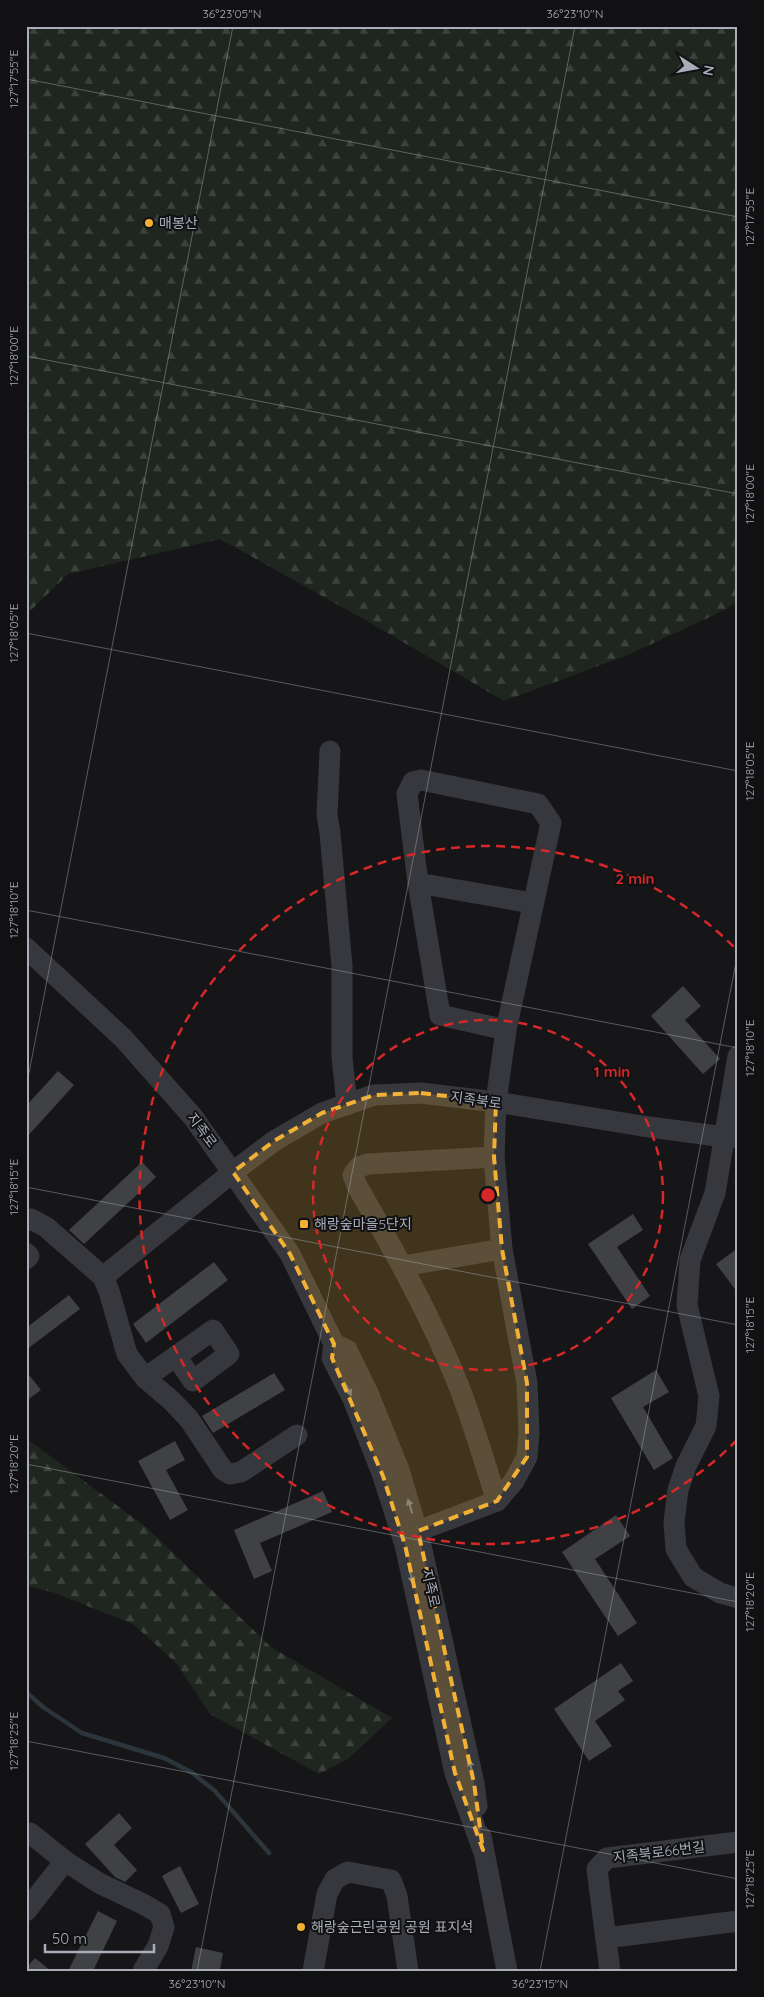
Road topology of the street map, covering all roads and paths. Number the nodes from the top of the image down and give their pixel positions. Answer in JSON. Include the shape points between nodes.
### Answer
{"nodes":[{"id":1,"x":330,"y":751,"type":"dead end"},
{"id":2,"x":418,"y":883,"type":"junction"},
{"id":3,"x":532,"y":903,"type":"junction"},
{"id":4,"x":26,"y":948,"type":"edge"},
{"id":5,"x":506,"y":1030,"type":"junction"},
{"id":6,"x":738,"y":1056,"type":"edge"},
{"id":7,"x":496,"y":1102,"type":"junction"},
{"id":8,"x":347,"y":1105,"type":"junction"},
{"id":9,"x":731,"y":1137,"type":"edge"},
{"id":10,"x":494,"y":1157,"type":"junction"},
{"id":11,"x":233,"y":1172,"type":"junction"},
{"id":12,"x":26,"y":1221,"type":"edge"},
{"id":13,"x":502,"y":1249,"type":"junction"},
{"id":14,"x":26,"y":1253,"type":"edge"},
{"id":15,"x":26,"y":1259,"type":"edge"},
{"id":16,"x":403,"y":1266,"type":"junction"},
{"id":17,"x":103,"y":1277,"type":"junction"},
{"id":18,"x":334,"y":1344,"type":"junction"},
{"id":19,"x":176,"y":1356,"type":"dead end"},
{"id":20,"x":145,"y":1378,"type":"junction"},
{"id":21,"x":297,"y":1435,"type":"dead end"},
{"id":22,"x":497,"y":1501,"type":"junction"},
{"id":23,"x":418,"y":1531,"type":"junction"},
{"id":24,"x":738,"y":1598,"type":"edge"},
{"id":25,"x":30,"y":1833,"type":"dead end"},
{"id":26,"x":738,"y":1842,"type":"edge"},
{"id":27,"x":483,"y":1850,"type":"junction"},
{"id":28,"x":65,"y":1861,"type":"junction"},
{"id":29,"x":26,"y":1911,"type":"edge"},
{"id":30,"x":738,"y":1921,"type":"edge"},
{"id":31,"x":606,"y":1938,"type":"junction"},
{"id":32,"x":143,"y":1971,"type":"edge"},
{"id":33,"x":313,"y":1971,"type":"edge"},
{"id":34,"x":408,"y":1971,"type":"edge"},
{"id":35,"x":507,"y":1971,"type":"edge"},
{"id":36,"x":610,"y":1971,"type":"edge"}],
"edges":[{"from":1,"to":8,"type":"street","via":[[327,815],[342,966],[342,1056]]},
{"from":2,"to":3,"type":"street"},
{"from":2,"to":3,"type":"street","via":[[407,794],[413,782],[421,780],[538,804],[551,823]]},
{"from":2,"to":5,"type":"street","via":[[440,1015]]},
{"from":3,"to":5,"type":"street"},
{"from":4,"to":11,"type":"street","name":"지족로","via":[[124,1038],[193,1117]]},
{"from":5,"to":7,"type":"street"},
{"from":6,"to":9,"type":"street"},
{"from":7,"to":8,"type":"street","name":"지족북로","via":[[421,1093],[374,1095]]},
{"from":7,"to":9,"type":"street","name":"지족북로"},
{"from":7,"to":10,"type":"street"},
{"from":8,"to":11,"type":"street","name":"지족북로","via":[[322,1113],[274,1141]]},
{"from":9,"to":24,"type":"street","via":[[715,1193],[690,1260],[687,1305],[709,1396],[706,1426],[686,1466],[678,1490],[674,1522],[676,1549],[693,1577],[720,1593]]},
{"from":10,"to":13,"type":"street"},
{"from":10,"to":16,"type":"street","via":[[359,1167],[353,1175],[357,1186]]},
{"from":11,"to":17,"type":"street","name":"지족북로"},
{"from":11,"to":18,"type":"street","name":"지족로","via":[[290,1254]]},
{"from":12,"to":17,"type":"street","via":[[31,1219],[46,1226]]},
{"from":13,"to":16,"type":"street"},
{"from":13,"to":22,"type":"street","via":[[527,1383],[529,1433],[527,1457],[514,1481]]},
{"from":14,"to":15,"type":"street","via":[[29,1256]]},
{"from":16,"to":22,"type":"street","via":[[460,1389]]},
{"from":17,"to":20,"type":"street","via":[[127,1354]]},
{"from":23,"to":18,"type":"street","name":"지족로","one_way":true,"via":[[399,1470],[368,1392],[347,1350]]},
{"from":18,"to":27,"type":"street","name":"지족로","one_way":true,"via":[[332,1358],[353,1399],[380,1467],[404,1545],[455,1773]]},
{"from":19,"to":20,"type":"street"},
{"from":20,"to":21,"type":"street","via":[[190,1419],[223,1470],[230,1474],[241,1472]]},
{"from":22,"to":23,"type":"street"},
{"from":27,"to":23,"type":"street","name":"지족로","one_way":true,"via":[[474,1783]]},
{"from":25,"to":28,"type":"street"},
{"from":26,"to":31,"type":"street","name":"지족북로66번길","via":[[607,1858],[597,1870]]},
{"from":27,"to":35,"type":"street","name":"지족로"},
{"from":28,"to":29,"type":"street"},
{"from":28,"to":32,"type":"street","via":[[160,1914],[164,1927],[158,1946]]},
{"from":30,"to":31,"type":"street"},
{"from":31,"to":36,"type":"street","name":"지족북로66번길"},
{"from":33,"to":34,"type":"street","via":[[327,1894],[335,1880],[348,1872],[391,1880],[397,1896]]}]}
